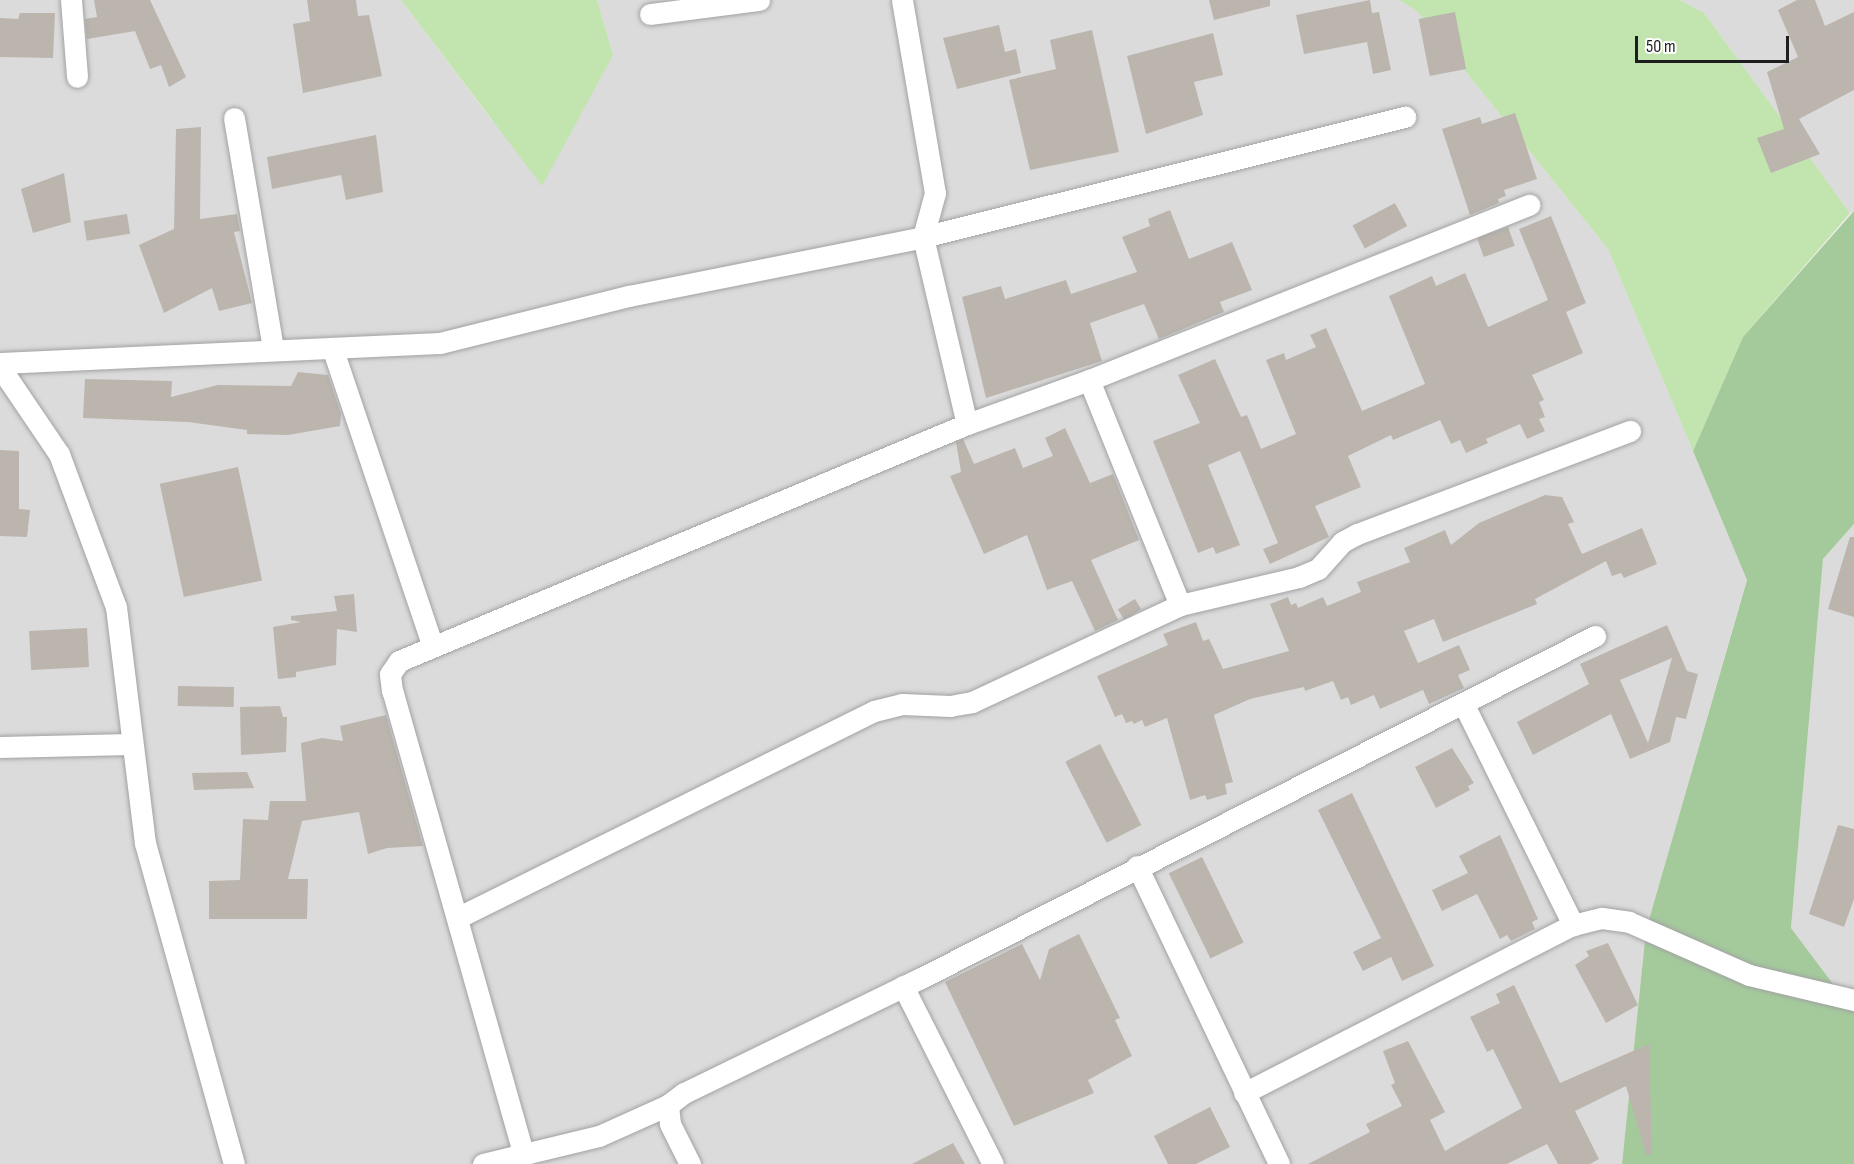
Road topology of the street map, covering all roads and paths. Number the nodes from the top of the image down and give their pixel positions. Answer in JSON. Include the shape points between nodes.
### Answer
{"nodes":[{"id":1,"x":72,"y":0,"type":"edge"},
{"id":2,"x":759,"y":0,"type":"edge"},
{"id":3,"x":902,"y":0,"type":"edge"},
{"id":4,"x":650,"y":14,"type":"dead end"},
{"id":5,"x":77,"y":77,"type":"dead end"},
{"id":6,"x":1405,"y":117,"type":"dead end"},
{"id":7,"x":234,"y":118,"type":"dead end"},
{"id":8,"x":1529,"y":205,"type":"dead end"},
{"id":9,"x":923,"y":237,"type":"junction"},
{"id":10,"x":273,"y":348,"type":"junction"},
{"id":11,"x":333,"y":350,"type":"junction"},
{"id":12,"x":0,"y":365,"type":"edge"},
{"id":13,"x":1089,"y":380,"type":"junction"},
{"id":14,"x":967,"y":424,"type":"junction"},
{"id":15,"x":1630,"y":431,"type":"dead end"},
{"id":16,"x":1180,"y":605,"type":"junction"},
{"id":17,"x":1595,"y":636,"type":"dead end"},
{"id":18,"x":432,"y":645,"type":"junction"},
{"id":19,"x":1464,"y":705,"type":"junction"},
{"id":20,"x":131,"y":744,"type":"junction"},
{"id":21,"x":0,"y":747,"type":"edge"},
{"id":22,"x":1137,"y":866,"type":"junction"},
{"id":23,"x":459,"y":917,"type":"junction"},
{"id":24,"x":1573,"y":925,"type":"junction"},
{"id":25,"x":903,"y":986,"type":"junction"},
{"id":26,"x":1853,"y":997,"type":"edge"},
{"id":27,"x":1244,"y":1093,"type":"junction"},
{"id":28,"x":668,"y":1105,"type":"junction"},
{"id":29,"x":524,"y":1156,"type":"junction"},
{"id":30,"x":234,"y":1164,"type":"edge"},
{"id":31,"x":483,"y":1164,"type":"edge"},
{"id":32,"x":690,"y":1164,"type":"edge"},
{"id":33,"x":993,"y":1164,"type":"edge"},
{"id":34,"x":1279,"y":1164,"type":"edge"}],
"edges":[{"from":1,"to":5,"type":"street"},
{"from":2,"to":4,"type":"street"},
{"from":3,"to":9,"type":"street","via":[[935,193]]},
{"from":6,"to":9,"type":"street"},
{"from":7,"to":10,"type":"street"},
{"from":8,"to":13,"type":"street"},
{"from":9,"to":11,"type":"street","via":[[629,296],[440,344]]},
{"from":9,"to":14,"type":"street"},
{"from":10,"to":11,"type":"street"},
{"from":10,"to":12,"type":"street"},
{"from":11,"to":18,"type":"street"},
{"from":12,"to":20,"type":"street","via":[[58,454],[116,607]]},
{"from":13,"to":14,"type":"street"},
{"from":13,"to":16,"type":"street"},
{"from":14,"to":18,"type":"street"},
{"from":15,"to":16,"type":"street","via":[[1357,534],[1342,542],[1318,569],[1299,577]]},
{"from":16,"to":23,"type":"street","via":[[972,702],[950,706],[902,704],[874,711]]},
{"from":17,"to":19,"type":"street"},
{"from":18,"to":23,"type":"street","via":[[399,661],[390,674]]},
{"from":19,"to":22,"type":"street"},
{"from":19,"to":24,"type":"street"},
{"from":20,"to":21,"type":"street"},
{"from":20,"to":30,"type":"street","via":[[145,843]]},
{"from":22,"to":25,"type":"street"},
{"from":22,"to":27,"type":"street"},
{"from":23,"to":29,"type":"street"},
{"from":24,"to":26,"type":"street","via":[[1602,918],[1629,922],[1749,975]]},
{"from":24,"to":27,"type":"street"},
{"from":25,"to":28,"type":"street","via":[[684,1093]]},
{"from":25,"to":33,"type":"street"},
{"from":27,"to":34,"type":"street"},
{"from":28,"to":29,"type":"street","via":[[599,1136]]},
{"from":28,"to":32,"type":"street","via":[[670,1124]]},
{"from":29,"to":31,"type":"street"}]}
